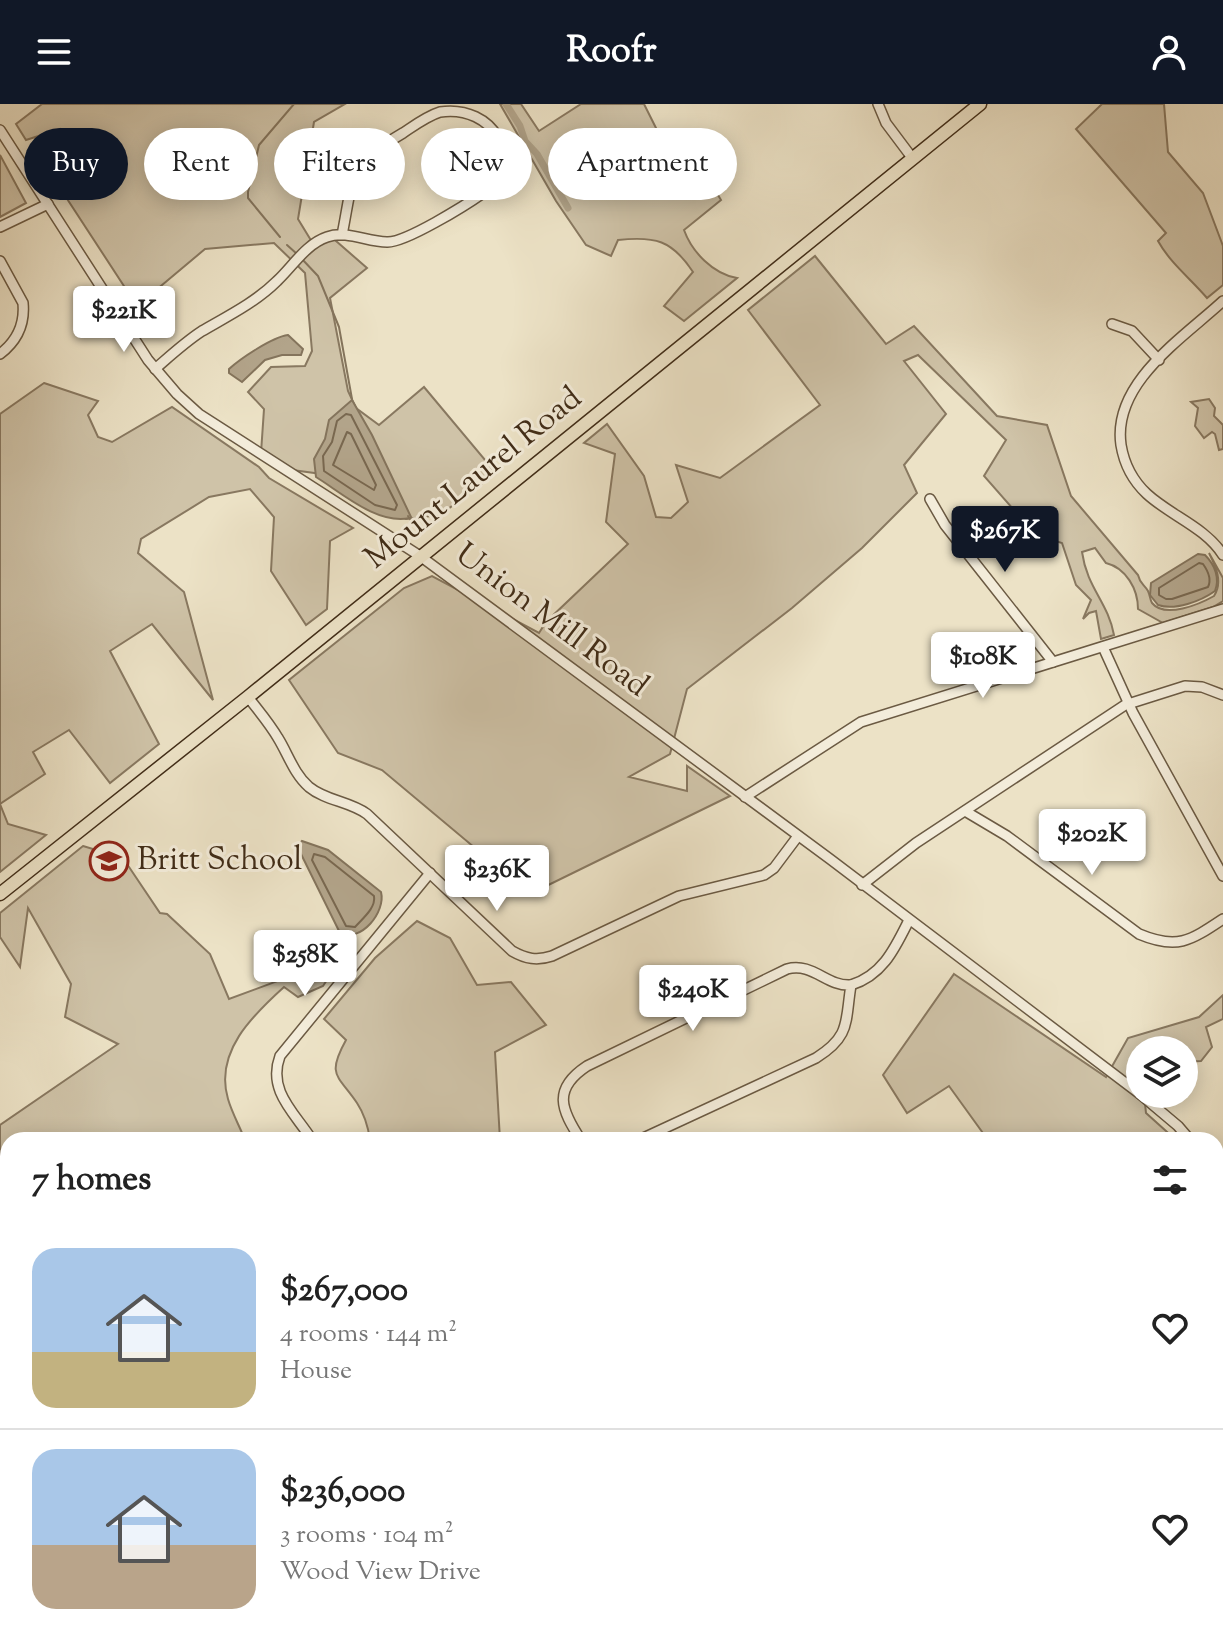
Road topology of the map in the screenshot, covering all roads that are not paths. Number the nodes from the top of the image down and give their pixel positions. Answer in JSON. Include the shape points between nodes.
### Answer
{"nodes":[{"id":1,"x":878,"y":104,"type":"edge"},
{"id":2,"x":980,"y":104,"type":"edge"},
{"id":3,"x":0,"y":130,"type":"edge"},
{"id":4,"x":913,"y":159,"type":"junction"},
{"id":5,"x":48,"y":204,"type":"junction"},
{"id":6,"x":0,"y":227,"type":"edge"},
{"id":7,"x":342,"y":235,"type":"junction"},
{"id":8,"x":0,"y":261,"type":"edge"},
{"id":9,"x":1223,"y":301,"type":"edge"},
{"id":10,"x":1112,"y":324,"type":"dead end"},
{"id":11,"x":0,"y":354,"type":"edge"},
{"id":12,"x":1159,"y":360,"type":"junction"},
{"id":13,"x":155,"y":369,"type":"junction"},
{"id":14,"x":930,"y":499,"type":"dead end"},
{"id":15,"x":1223,"y":555,"type":"edge"},
{"id":16,"x":420,"y":556,"type":"junction"},
{"id":17,"x":1223,"y":609,"type":"edge"},
{"id":18,"x":1103,"y":647,"type":"junction"},
{"id":19,"x":1053,"y":662,"type":"junction"},
{"id":20,"x":1223,"y":695,"type":"edge"},
{"id":21,"x":248,"y":697,"type":"junction"},
{"id":22,"x":1129,"y":703,"type":"junction"},
{"id":23,"x":745,"y":797,"type":"junction"},
{"id":24,"x":965,"y":811,"type":"junction"},
{"id":25,"x":798,"y":836,"type":"junction"},
{"id":26,"x":430,"y":873,"type":"junction"},
{"id":27,"x":1223,"y":876,"type":"edge"},
{"id":28,"x":862,"y":885,"type":"junction"},
{"id":29,"x":0,"y":894,"type":"edge"},
{"id":30,"x":1223,"y":919,"type":"edge"},
{"id":31,"x":909,"y":920,"type":"junction"},
{"id":32,"x":851,"y":985,"type":"junction"},
{"id":33,"x":1126,"y":1083,"type":"edge"},
{"id":34,"x":1158,"y":1108,"type":"edge"},
{"id":35,"x":307,"y":1132,"type":"edge"},
{"id":36,"x":576,"y":1132,"type":"edge"},
{"id":37,"x":656,"y":1132,"type":"edge"},
{"id":38,"x":1182,"y":1132,"type":"edge"}],
"edges":[{"from":1,"to":4,"type":"street"},
{"from":2,"to":4,"type":"main road","name":"Mount Laurel Road"},
{"from":3,"to":5,"type":"street","name":"Union Mill Road"},
{"from":4,"to":16,"type":"main road","name":"Mount Laurel Road"},
{"from":5,"to":6,"type":"street"},
{"from":5,"to":13,"type":"street","name":"Union Mill Road"},
{"from":7,"to":7,"type":"street","via":[[355,173],[369,154],[440,112],[473,112],[493,125],[502,157],[494,181],[482,193],[393,242]]},
{"from":7,"to":13,"type":"street","via":[[315,243],[263,293],[187,341]]},
{"from":8,"to":11,"type":"street","via":[[24,311],[20,331]]},
{"from":9,"to":12,"type":"street"},
{"from":10,"to":12,"type":"street","via":[[1132,331]]},
{"from":12,"to":15,"type":"street","via":[[1125,406],[1120,432],[1124,458],[1142,489],[1205,535]]},
{"from":13,"to":16,"type":"street","name":"Union Mill Road","via":[[218,428]]},
{"from":14,"to":19,"type":"street"},
{"from":16,"to":21,"type":"main road","name":"Mount Laurel Road"},
{"from":16,"to":23,"type":"street","name":"Union Mill Road"},
{"from":17,"to":18,"type":"street"},
{"from":18,"to":19,"type":"street"},
{"from":18,"to":22,"type":"street"},
{"from":19,"to":23,"type":"street","via":[[861,722]]},
{"from":20,"to":22,"type":"street","via":[[1185,686]]},
{"from":21,"to":26,"type":"street","via":[[307,785],[367,814]]},
{"from":21,"to":29,"type":"main road","name":"Mount Laurel Road"},
{"from":22,"to":24,"type":"street"},
{"from":22,"to":27,"type":"street"},
{"from":23,"to":25,"type":"street","name":"Union Mill Road"},
{"from":24,"to":28,"type":"street"},
{"from":24,"to":30,"type":"street","via":[[1155,942],[1190,939]]},
{"from":25,"to":26,"type":"street","via":[[764,875],[679,896],[538,960],[512,951]]},
{"from":25,"to":28,"type":"street","name":"Union Mill Road"},
{"from":26,"to":35,"type":"street","via":[[280,1056],[275,1075],[279,1091]]},
{"from":28,"to":31,"type":"street","name":"Union Mill Road"},
{"from":31,"to":32,"type":"street","via":[[881,968]]},
{"from":31,"to":33,"type":"street","name":"Union Mill Road"},
{"from":32,"to":36,"type":"street","via":[[840,986],[806,967],[787,969],[587,1066],[568,1083],[562,1101]]},
{"from":32,"to":37,"type":"street","via":[[842,1037],[831,1049]]},
{"from":34,"to":38,"type":"street","name":"Union Mill Road"}]}
